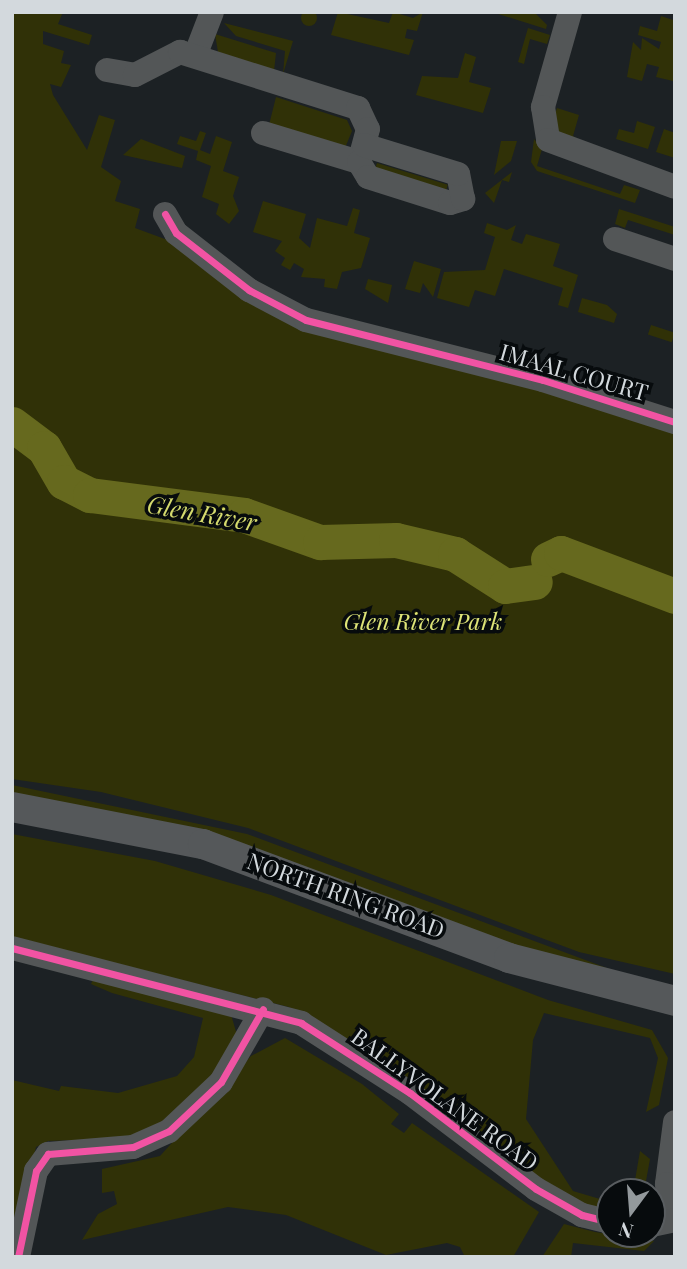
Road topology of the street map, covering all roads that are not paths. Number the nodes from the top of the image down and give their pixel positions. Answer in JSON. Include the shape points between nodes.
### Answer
{"nodes":[{"id":1,"x":212,"y":12,"type":"edge"},
{"id":2,"x":570,"y":12,"type":"edge"},
{"id":3,"x":195,"y":56,"type":"junction"},
{"id":4,"x":107,"y":70,"type":"dead end"},
{"id":5,"x":263,"y":133,"type":"dead end"},
{"id":6,"x":675,"y":187,"type":"edge"},
{"id":7,"x":165,"y":214,"type":"dead end"},
{"id":8,"x":615,"y":239,"type":"dead end"},
{"id":9,"x":675,"y":259,"type":"edge"},
{"id":10,"x":675,"y":422,"type":"edge"},
{"id":11,"x":12,"y":807,"type":"edge"},
{"id":12,"x":12,"y":948,"type":"edge"},
{"id":13,"x":675,"y":1001,"type":"edge"},
{"id":14,"x":263,"y":1009,"type":"junction"},
{"id":15,"x":675,"y":1122,"type":"edge"},
{"id":16,"x":675,"y":1210,"type":"edge"},
{"id":17,"x":596,"y":1217,"type":"edge"},
{"id":18,"x":18,"y":1257,"type":"edge"}],
"edges":[{"from":1,"to":3,"type":"street"},
{"from":2,"to":6,"type":"street","via":[[543,107],[548,140]]},
{"from":3,"to":4,"type":"street","via":[[170,53],[135,75]]},
{"from":3,"to":5,"type":"street","via":[[358,108],[367,121],[362,153]]},
{"from":7,"to":10,"type":"street","name":"IMAAL COURT","via":[[176,233],[272,305]]},
{"from":8,"to":9,"type":"street"},
{"from":11,"to":13,"type":"main road","name":"NORTH RING ROAD","via":[[203,844],[509,958]]},
{"from":12,"to":14,"type":"street","name":"BALLYVOLANE ROAD"},
{"from":14,"to":17,"type":"street","name":"BALLYVOLANE ROAD","via":[[332,1040],[555,1201]]},
{"from":14,"to":18,"type":"street","via":[[236,1062],[169,1131],[133,1147],[48,1154],[36,1171]]},
{"from":15,"to":16,"type":"street","via":[[667,1184]]}]}
